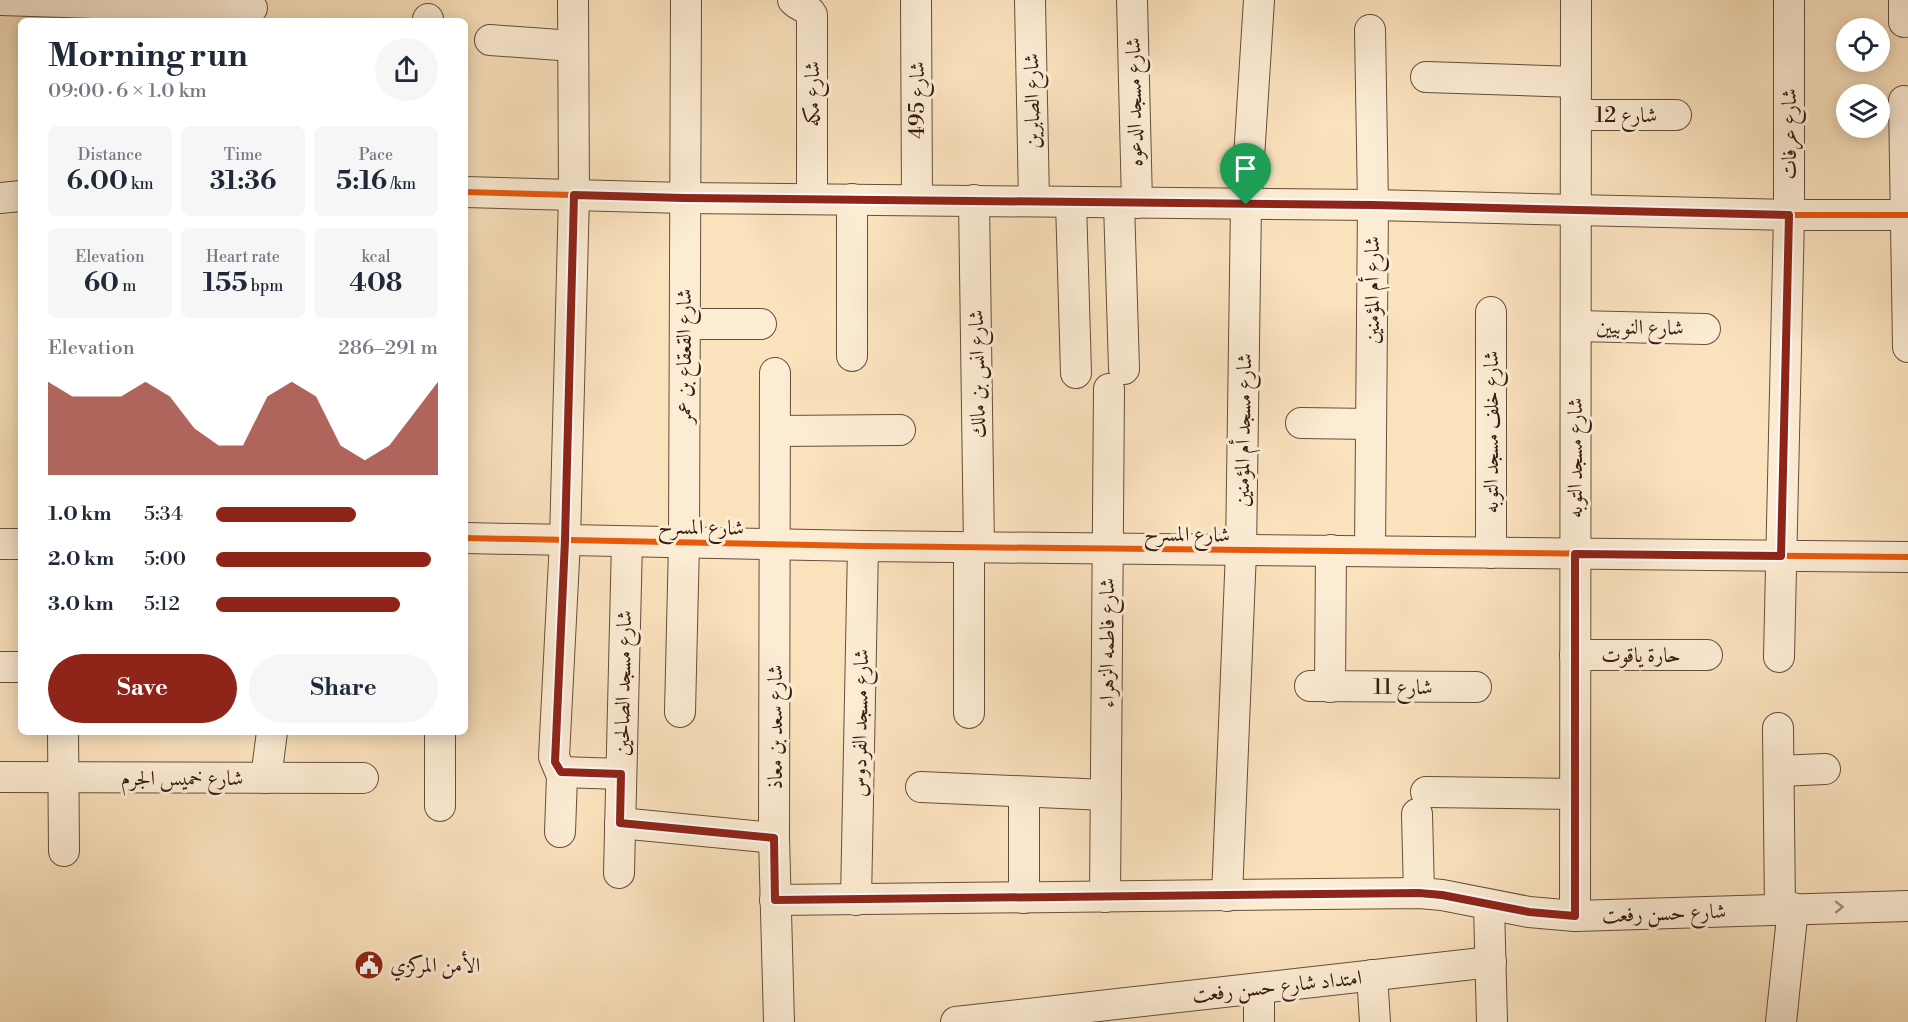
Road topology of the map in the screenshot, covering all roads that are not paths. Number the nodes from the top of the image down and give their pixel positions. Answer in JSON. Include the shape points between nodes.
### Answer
{"nodes":[{"id":1,"x":0,"y":0,"type":"edge"},
{"id":2,"x":573,"y":0,"type":"edge"},
{"id":3,"x":686,"y":0,"type":"edge"},
{"id":4,"x":793,"y":0,"type":"edge"},
{"id":5,"x":916,"y":0,"type":"edge"},
{"id":6,"x":1030,"y":0,"type":"edge"},
{"id":7,"x":1132,"y":0,"type":"edge"},
{"id":8,"x":1259,"y":0,"type":"edge"},
{"id":9,"x":1576,"y":0,"type":"edge"},
{"id":10,"x":1789,"y":0,"type":"edge"},
{"id":11,"x":36,"y":7,"type":"edge"},
{"id":12,"x":252,"y":10,"type":"edge"},
{"id":13,"x":1370,"y":30,"type":"dead end"},
{"id":14,"x":490,"y":40,"type":"dead end"},
{"id":15,"x":573,"y":46,"type":"junction"},
{"id":16,"x":1426,"y":77,"type":"dead end"},
{"id":17,"x":1576,"y":82,"type":"junction"},
{"id":18,"x":1904,"y":101,"type":"dead end"},
{"id":19,"x":1576,"y":115,"type":"junction"},
{"id":20,"x":1676,"y":115,"type":"dead end"},
{"id":21,"x":468,"y":192,"type":"edge"},
{"id":22,"x":574,"y":195,"type":"junction"},
{"id":23,"x":18,"y":196,"type":"edge"},
{"id":24,"x":0,"y":198,"type":"edge"},
{"id":25,"x":684,"y":198,"type":"junction"},
{"id":26,"x":812,"y":199,"type":"junction"},
{"id":27,"x":852,"y":199,"type":"junction"},
{"id":28,"x":917,"y":199,"type":"junction"},
{"id":29,"x":974,"y":200,"type":"junction"},
{"id":30,"x":1034,"y":201,"type":"junction"},
{"id":31,"x":1071,"y":202,"type":"junction"},
{"id":32,"x":1128,"y":203,"type":"junction"},
{"id":33,"x":1246,"y":205,"type":"junction"},
{"id":34,"x":1373,"y":205,"type":"junction"},
{"id":35,"x":1576,"y":208,"type":"junction"},
{"id":36,"x":1789,"y":215,"type":"junction"},
{"id":37,"x":1907,"y":215,"type":"edge"},
{"id":38,"x":1491,"y":312,"type":"dead end"},
{"id":39,"x":684,"y":324,"type":"junction"},
{"id":40,"x":761,"y":324,"type":"dead end"},
{"id":41,"x":1576,"y":326,"type":"junction"},
{"id":42,"x":1705,"y":328,"type":"dead end"},
{"id":43,"x":1908,"y":346,"type":"edge"},
{"id":44,"x":852,"y":356,"type":"dead end"},
{"id":45,"x":1076,"y":373,"type":"dead end"},
{"id":46,"x":775,"y":374,"type":"dead end"},
{"id":47,"x":1116,"y":379,"type":"joint"},
{"id":48,"x":1301,"y":423,"type":"dead end"},
{"id":49,"x":1371,"y":424,"type":"junction"},
{"id":50,"x":900,"y":430,"type":"dead end"},
{"id":51,"x":776,"y":431,"type":"junction"},
{"id":52,"x":468,"y":538,"type":"edge"},
{"id":53,"x":565,"y":540,"type":"junction"},
{"id":54,"x":627,"y":542,"type":"junction"},
{"id":55,"x":684,"y":543,"type":"junction"},
{"id":56,"x":0,"y":544,"type":"edge"},
{"id":57,"x":18,"y":544,"type":"edge"},
{"id":58,"x":776,"y":545,"type":"junction"},
{"id":59,"x":863,"y":546,"type":"junction"},
{"id":60,"x":974,"y":548,"type":"junction"},
{"id":61,"x":1108,"y":549,"type":"junction"},
{"id":62,"x":1331,"y":550,"type":"junction"},
{"id":63,"x":1370,"y":550,"type":"junction"},
{"id":64,"x":1241,"y":551,"type":"junction"},
{"id":65,"x":1491,"y":553,"type":"junction"},
{"id":66,"x":1575,"y":554,"type":"junction"},
{"id":67,"x":1781,"y":556,"type":"junction"},
{"id":68,"x":1908,"y":557,"type":"edge"},
{"id":69,"x":1575,"y":655,"type":"junction"},
{"id":70,"x":1707,"y":655,"type":"dead end"},
{"id":71,"x":1779,"y":657,"type":"dead end"},
{"id":72,"x":0,"y":667,"type":"edge"},
{"id":73,"x":18,"y":667,"type":"edge"},
{"id":74,"x":1476,"y":687,"type":"dead end"},
{"id":75,"x":680,"y":712,"type":"dead end"},
{"id":76,"x":969,"y":713,"type":"dead end"},
{"id":77,"x":1778,"y":728,"type":"dead end"},
{"id":78,"x":63,"y":735,"type":"edge"},
{"id":79,"x":272,"y":735,"type":"edge"},
{"id":80,"x":440,"y":735,"type":"edge"},
{"id":81,"x":1825,"y":769,"type":"dead end"},
{"id":82,"x":1779,"y":771,"type":"junction"},
{"id":83,"x":561,"y":772,"type":"junction"},
{"id":84,"x":621,"y":774,"type":"junction"},
{"id":85,"x":0,"y":777,"type":"edge"},
{"id":86,"x":63,"y":777,"type":"junction"},
{"id":87,"x":266,"y":778,"type":"junction"},
{"id":88,"x":363,"y":778,"type":"dead end"},
{"id":89,"x":921,"y":787,"type":"dead end"},
{"id":90,"x":1024,"y":792,"type":"junction"},
{"id":91,"x":1575,"y":794,"type":"junction"},
{"id":92,"x":1106,"y":795,"type":"junction"},
{"id":93,"x":441,"y":806,"type":"dead end"},
{"id":94,"x":620,"y":823,"type":"junction"},
{"id":95,"x":560,"y":832,"type":"dead end"},
{"id":96,"x":774,"y":838,"type":"junction"},
{"id":97,"x":64,"y":851,"type":"dead end"},
{"id":98,"x":618,"y":873,"type":"dead end"},
{"id":99,"x":1419,"y":893,"type":"junction"},
{"id":100,"x":1227,"y":896,"type":"junction"},
{"id":101,"x":1105,"y":897,"type":"junction"},
{"id":102,"x":1024,"y":898,"type":"junction"},
{"id":103,"x":775,"y":900,"type":"junction"},
{"id":104,"x":856,"y":900,"type":"junction"},
{"id":105,"x":1489,"y":905,"type":"junction"},
{"id":106,"x":1908,"y":906,"type":"edge"},
{"id":107,"x":1787,"y":908,"type":"junction"},
{"id":108,"x":1575,"y":916,"type":"junction"},
{"id":109,"x":1491,"y":962,"type":"junction"},
{"id":110,"x":1372,"y":975,"type":"junction"},
{"id":111,"x":1259,"y":989,"type":"junction"},
{"id":112,"x":1043,"y":1017,"type":"edge"},
{"id":113,"x":779,"y":1022,"type":"edge"},
{"id":114,"x":956,"y":1022,"type":"edge"},
{"id":115,"x":1259,"y":1022,"type":"edge"},
{"id":116,"x":1375,"y":1022,"type":"edge"},
{"id":117,"x":1492,"y":1022,"type":"edge"},
{"id":118,"x":1781,"y":1022,"type":"edge"}],
"edges":[{"from":1,"to":11,"type":"street"},
{"from":2,"to":15,"type":"street"},
{"from":3,"to":25,"type":"street","name":"شارع القعقاع بن عمر"},
{"from":4,"to":26,"type":"street","name":"شارع مكه","via":[[812,15]]},
{"from":5,"to":28,"type":"street","name":"شارع 495"},
{"from":6,"to":30,"type":"street","name":"شارع الصابرين"},
{"from":7,"to":32,"type":"street","name":"شارع مسجد الدعوه"},
{"from":8,"to":33,"type":"street","name":"شارع مسجد أم المؤمنين"},
{"from":9,"to":17,"type":"street","name":"شارع مسجد التوبه"},
{"from":10,"to":36,"type":"street","name":"شارع عرفات"},
{"from":11,"to":12,"type":"street"},
{"from":13,"to":34,"type":"street","name":"شارع أم المؤمنين"},
{"from":14,"to":15,"type":"street"},
{"from":15,"to":22,"type":"street"},
{"from":16,"to":17,"type":"street"},
{"from":17,"to":19,"type":"street","name":"شارع مسجد التوبه"},
{"from":18,"to":37,"type":"street"},
{"from":19,"to":20,"type":"street","name":"شارع 12"},
{"from":19,"to":35,"type":"street","name":"شارع مسجد التوبه"},
{"from":21,"to":22,"type":"street"},
{"from":22,"to":25,"type":"street"},
{"from":22,"to":53,"type":"street"},
{"from":23,"to":24,"type":"street"},
{"from":25,"to":26,"type":"street"},
{"from":25,"to":39,"type":"street","name":"شارع القعقاع بن عمر"},
{"from":26,"to":27,"type":"street"},
{"from":27,"to":28,"type":"street"},
{"from":27,"to":44,"type":"street"},
{"from":28,"to":29,"type":"street"},
{"from":29,"to":30,"type":"street"},
{"from":29,"to":60,"type":"street","name":"شارع انس بن مالك"},
{"from":30,"to":31,"type":"street"},
{"from":31,"to":32,"type":"street"},
{"from":31,"to":45,"type":"street"},
{"from":32,"to":33,"type":"street"},
{"from":32,"to":47,"type":"street","name":"شارع مسجد الدعوه"},
{"from":33,"to":34,"type":"street"},
{"from":33,"to":64,"type":"street","name":"شارع مسجد أم المؤمنين"},
{"from":34,"to":35,"type":"street"},
{"from":34,"to":49,"type":"street","name":"شارع أم المؤمنين"},
{"from":35,"to":36,"type":"street"},
{"from":35,"to":41,"type":"street","name":"شارع مسجد التوبه"},
{"from":36,"to":37,"type":"street"},
{"from":36,"to":67,"type":"street","name":"شارع عرفات"},
{"from":37,"to":43,"type":"street"},
{"from":38,"to":65,"type":"street","name":"شارع خلف مسجد التوبه"},
{"from":39,"to":40,"type":"street"},
{"from":39,"to":55,"type":"street","name":"شارع القعقاع بن عمر"},
{"from":41,"to":42,"type":"street","name":"شارع النوبيين"},
{"from":41,"to":66,"type":"street","name":"شارع مسجد التوبه"},
{"from":46,"to":51,"type":"street","name":"شارع سعد بن معاذ"},
{"from":47,"to":61,"type":"street","name":"شارع فاطمه الزهراء"},
{"from":48,"to":49,"type":"street"},
{"from":49,"to":63,"type":"street","name":"شارع أم المؤمنين"},
{"from":50,"to":51,"type":"street"},
{"from":51,"to":58,"type":"street","name":"شارع سعد بن معاذ"},
{"from":52,"to":53,"type":"street","name":"شارع المسرح"},
{"from":53,"to":54,"type":"street","name":"شارع المسرح"},
{"from":53,"to":83,"type":"street","via":[[554,757]]},
{"from":54,"to":55,"type":"street","name":"شارع المسرح"},
{"from":54,"to":84,"type":"street","name":"شارع مسجد الصالحين"},
{"from":55,"to":58,"type":"street","name":"شارع المسرح"},
{"from":55,"to":75,"type":"street","name":"شارع القعقاع بن عمر"},
{"from":56,"to":57,"type":"street"},
{"from":58,"to":59,"type":"street","name":"شارع المسرح"},
{"from":58,"to":96,"type":"street","name":"شارع سعد بن معاذ"},
{"from":59,"to":60,"type":"street","name":"شارع المسرح"},
{"from":59,"to":104,"type":"street","name":"شارع مسجد الفردوس"},
{"from":60,"to":61,"type":"street","name":"شارع المسرح"},
{"from":60,"to":76,"type":"street","name":"شارع انس بن مالك"},
{"from":61,"to":64,"type":"street","name":"شارع المسرح"},
{"from":61,"to":92,"type":"street","name":"شارع فاطمه الزهراء"},
{"from":62,"to":63,"type":"street","name":"شارع المسرح"},
{"from":62,"to":64,"type":"street","name":"شارع المسرح"},
{"from":62,"to":74,"type":"street","name":"شارع 11","via":[[1320,686]]},
{"from":63,"to":65,"type":"street","name":"شارع المسرح"},
{"from":64,"to":100,"type":"street","name":"شارع مسجد أم المؤمنين"},
{"from":65,"to":66,"type":"street","name":"شارع المسرح"},
{"from":66,"to":67,"type":"street","name":"شارع المسرح"},
{"from":66,"to":69,"type":"street","name":"شارع مسجد التوبه"},
{"from":67,"to":68,"type":"street","name":"شارع المسرح"},
{"from":67,"to":71,"type":"street","name":"شارع عرفات"},
{"from":69,"to":70,"type":"street","name":"حارة ياقوت"},
{"from":69,"to":91,"type":"street","name":"شارع مسجد التوبه"},
{"from":72,"to":73,"type":"street"},
{"from":77,"to":82,"type":"street"},
{"from":78,"to":86,"type":"street"},
{"from":79,"to":87,"type":"street"},
{"from":80,"to":93,"type":"street"},
{"from":81,"to":82,"type":"street"},
{"from":82,"to":107,"type":"street"},
{"from":83,"to":84,"type":"street"},
{"from":83,"to":95,"type":"street"},
{"from":84,"to":94,"type":"street","name":"شارع مسجد الصالحين"},
{"from":85,"to":86,"type":"street","name":"شارع خميس الجرم"},
{"from":86,"to":87,"type":"street","name":"شارع خميس الجرم"},
{"from":86,"to":97,"type":"street"},
{"from":87,"to":88,"type":"street","name":"شارع خميس الجرم"},
{"from":89,"to":90,"type":"street"},
{"from":90,"to":92,"type":"street"},
{"from":90,"to":102,"type":"street"},
{"from":91,"to":99,"type":"street","via":[[1421,803]]},
{"from":91,"to":108,"type":"street","name":"شارع مسجد التوبه"},
{"from":92,"to":101,"type":"street","name":"شارع فاطمه الزهراء"},
{"from":94,"to":96,"type":"street"},
{"from":94,"to":98,"type":"street","name":"شارع مسجد الصالحين"},
{"from":96,"to":103,"type":"street","name":"شارع سعد بن معاذ"},
{"from":99,"to":100,"type":"street","name":"شارع حسن رفعت"},
{"from":99,"to":105,"type":"street","name":"شارع حسن رفعت"},
{"from":100,"to":101,"type":"street","name":"شارع حسن رفعت"},
{"from":101,"to":102,"type":"street","name":"شارع حسن رفعت"},
{"from":102,"to":104,"type":"street","name":"شارع حسن رفعت"},
{"from":103,"to":104,"type":"street","name":"شارع حسن رفعت"},
{"from":103,"to":113,"type":"street","name":"شارع سعد بن معاذ"},
{"from":105,"to":108,"type":"street","name":"شارع حسن رفعت"},
{"from":105,"to":109,"type":"street"},
{"from":107,"to":106,"type":"street","name":"شارع حسن رفعت","one_way":true},
{"from":107,"to":108,"type":"street","name":"شارع حسن رفعت"},
{"from":107,"to":118,"type":"street"},
{"from":109,"to":110,"type":"street","name":"امتداد شارع حسن رفعت"},
{"from":109,"to":117,"type":"street"},
{"from":110,"to":111,"type":"street","name":"امتداد شارع حسن رفعت"},
{"from":110,"to":116,"type":"street"},
{"from":111,"to":112,"type":"street","name":"امتداد شارع حسن رفعت"},
{"from":111,"to":115,"type":"street"},
{"from":112,"to":114,"type":"street","name":"امتداد شارع حسن رفعت"}]}
